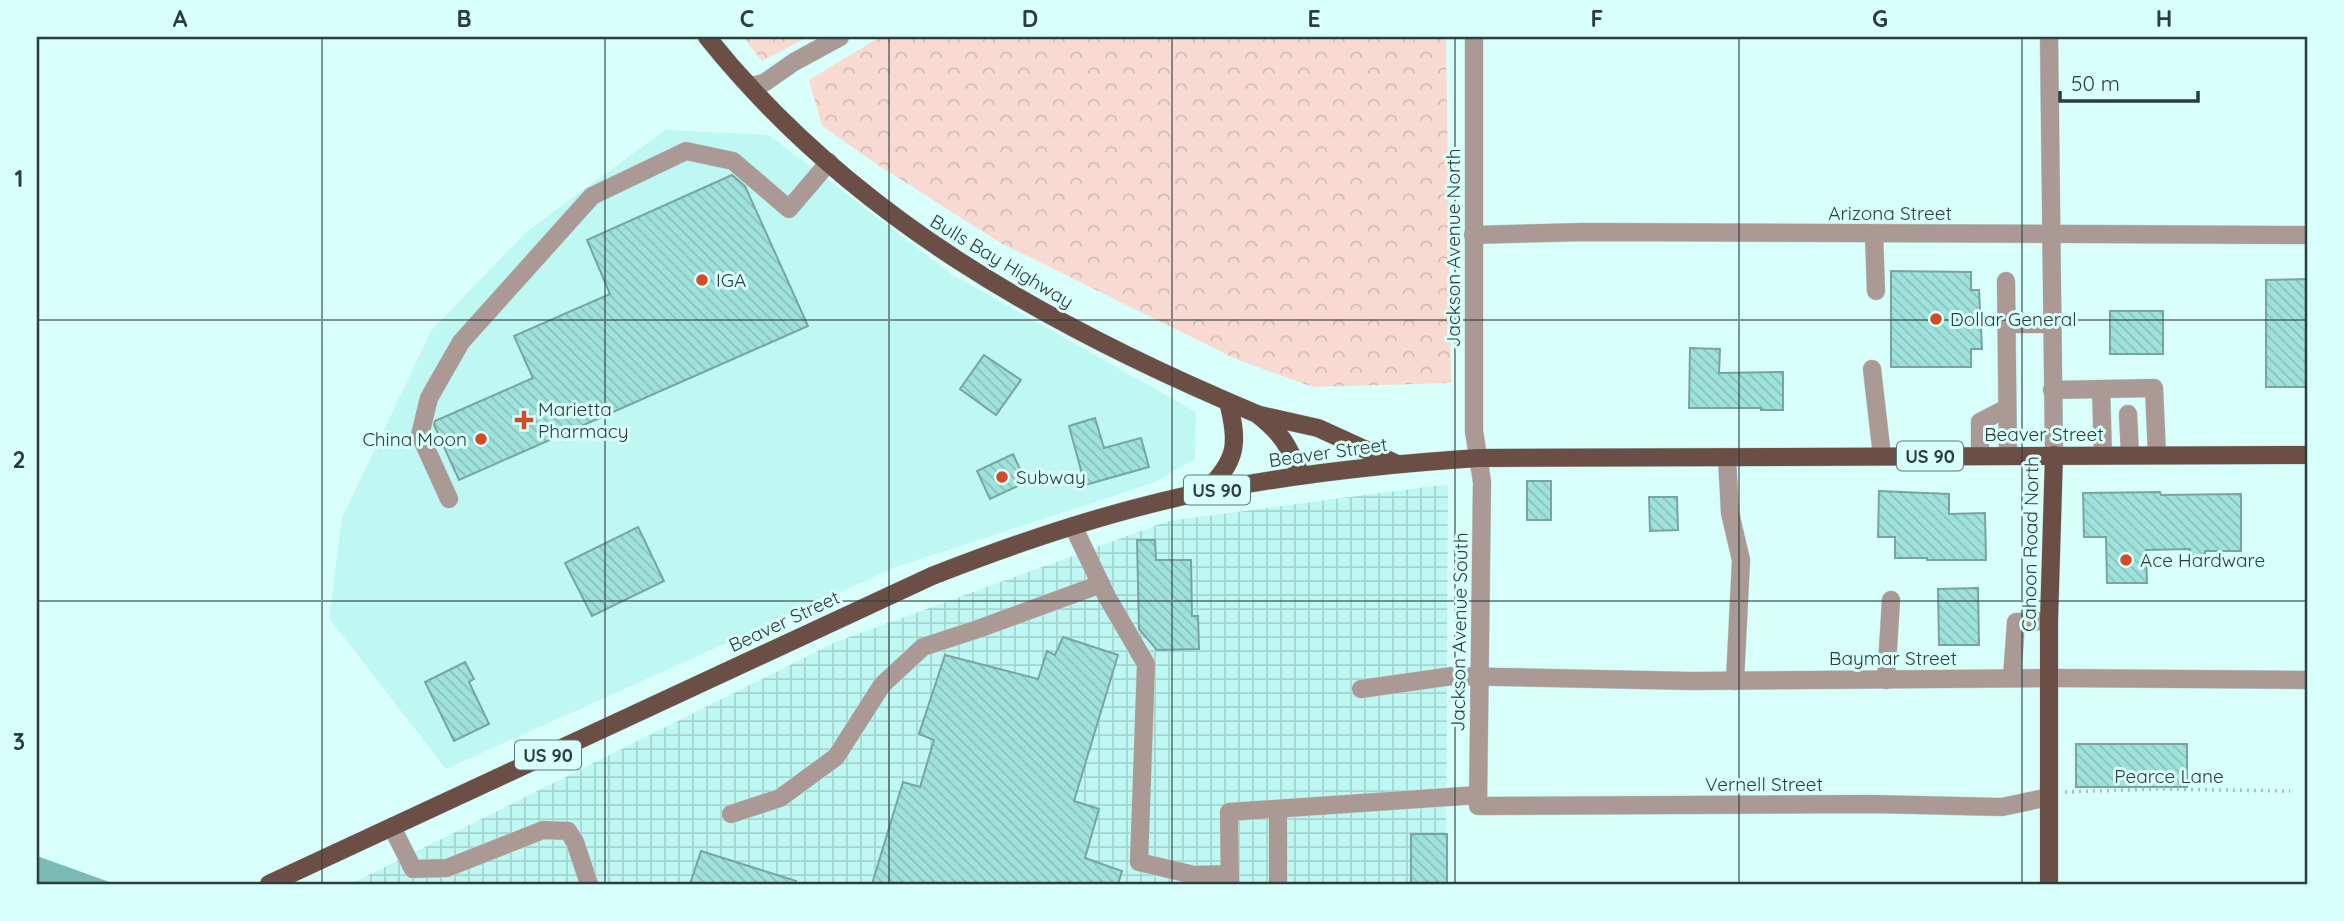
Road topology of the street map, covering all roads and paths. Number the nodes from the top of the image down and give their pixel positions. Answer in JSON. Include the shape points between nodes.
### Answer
{"nodes":[{"id":1,"x":707,"y":37,"type":"edge"},
{"id":2,"x":840,"y":37,"type":"edge"},
{"id":3,"x":1474,"y":37,"type":"edge"},
{"id":4,"x":2049,"y":37,"type":"edge"},
{"id":5,"x":751,"y":86,"type":"junction"},
{"id":6,"x":829,"y":162,"type":"junction"},
{"id":7,"x":1874,"y":234,"type":"junction"},
{"id":8,"x":2050,"y":234,"type":"junction"},
{"id":9,"x":1473,"y":235,"type":"junction"},
{"id":10,"x":2307,"y":235,"type":"edge"},
{"id":11,"x":2006,"y":281,"type":"dead end"},
{"id":12,"x":1876,"y":291,"type":"dead end"},
{"id":13,"x":2007,"y":324,"type":"junction"},
{"id":14,"x":2051,"y":324,"type":"junction"},
{"id":15,"x":1872,"y":369,"type":"dead end"},
{"id":16,"x":2101,"y":389,"type":"junction"},
{"id":17,"x":2052,"y":390,"type":"junction"},
{"id":18,"x":2128,"y":399,"type":"junction"},
{"id":19,"x":1228,"y":402,"type":"junction"},
{"id":20,"x":2007,"y":408,"type":"junction"},
{"id":21,"x":1257,"y":414,"type":"junction"},
{"id":22,"x":1980,"y":455,"type":"junction"},
{"id":23,"x":2008,"y":455,"type":"junction"},
{"id":24,"x":2054,"y":455,"type":"junction"},
{"id":25,"x":2103,"y":455,"type":"junction"},
{"id":26,"x":2130,"y":455,"type":"junction"},
{"id":27,"x":2157,"y":455,"type":"junction"},
{"id":28,"x":2307,"y":455,"type":"edge"},
{"id":29,"x":1882,"y":456,"type":"junction"},
{"id":30,"x":1727,"y":457,"type":"junction"},
{"id":31,"x":1478,"y":458,"type":"junction"},
{"id":32,"x":1397,"y":464,"type":"junction"},
{"id":33,"x":1301,"y":475,"type":"junction"},
{"id":34,"x":1206,"y":491,"type":"junction"},
{"id":35,"x":449,"y":499,"type":"dead end"},
{"id":36,"x":1073,"y":526,"type":"junction"},
{"id":37,"x":1101,"y":584,"type":"junction"},
{"id":38,"x":1891,"y":600,"type":"dead end"},
{"id":39,"x":2049,"y":621,"type":"junction"},
{"id":40,"x":1478,"y":678,"type":"junction"},
{"id":41,"x":2012,"y":678,"type":"junction"},
{"id":42,"x":2050,"y":678,"type":"junction"},
{"id":43,"x":1886,"y":680,"type":"junction"},
{"id":44,"x":2307,"y":680,"type":"edge"},
{"id":45,"x":1735,"y":681,"type":"junction"},
{"id":46,"x":1361,"y":689,"type":"dead end"},
{"id":47,"x":2290,"y":791,"type":"dead end"},
{"id":48,"x":2049,"y":797,"type":"junction"},
{"id":49,"x":1478,"y":801,"type":"junction"},
{"id":50,"x":1278,"y":809,"type":"junction"},
{"id":51,"x":731,"y":814,"type":"dead end"},
{"id":52,"x":393,"y":827,"type":"junction"},
{"id":53,"x":1230,"y":879,"type":"edge"},
{"id":54,"x":269,"y":884,"type":"edge"},
{"id":55,"x":589,"y":884,"type":"edge"},
{"id":56,"x":1278,"y":884,"type":"edge"},
{"id":57,"x":2049,"y":884,"type":"edge"}],
"edges":[{"from":1,"to":5,"type":"main road","name":"Bulls Bay Highway"},
{"from":2,"to":5,"type":"street","via":[[764,83]]},
{"from":3,"to":9,"type":"street","name":"Jackson Avenue North"},
{"from":4,"to":8,"type":"street","name":"Cahoon Road North"},
{"from":5,"to":6,"type":"main road","name":"Bulls Bay Highway"},
{"from":6,"to":19,"type":"main road","name":"Bulls Bay Highway","via":[[908,228],[963,265],[1091,337]]},
{"from":6,"to":35,"type":"street","via":[[789,209],[733,161],[686,151],[592,196],[461,342],[429,397],[421,435]]},
{"from":7,"to":8,"type":"street","name":"Arizona Street"},
{"from":7,"to":9,"type":"street","name":"Arizona Street"},
{"from":7,"to":12,"type":"street"},
{"from":8,"to":10,"type":"street","name":"Arizona Street"},
{"from":8,"to":14,"type":"street","name":"Cahoon Road North"},
{"from":9,"to":31,"type":"street","name":"Jackson Avenue North"},
{"from":11,"to":13,"type":"street"},
{"from":13,"to":14,"type":"street"},
{"from":13,"to":20,"type":"street"},
{"from":14,"to":17,"type":"street","name":"Cahoon Road North"},
{"from":15,"to":29,"type":"street"},
{"from":16,"to":17,"type":"street"},
{"from":16,"to":18,"type":"street"},
{"from":16,"to":25,"type":"street"},
{"from":17,"to":24,"type":"street","name":"Cahoon Road North"},
{"from":18,"to":26,"type":"street"},
{"from":18,"to":27,"type":"street","via":[[2154,388]]},
{"from":19,"to":21,"type":"main road","name":"Bulls Bay Highway"},
{"from":19,"to":34,"type":"main road","via":[[1234,425],[1232,459]]},
{"from":20,"to":22,"type":"street","via":[[1980,422]]},
{"from":20,"to":23,"type":"street"},
{"from":21,"to":32,"type":"main road","via":[[1318,428]]},
{"from":21,"to":33,"type":"main road","name":"Bulls Bay Highway","via":[[1286,442]]},
{"from":22,"to":23,"type":"main road","name":"Beaver Street","number":"US 90"},
{"from":22,"to":29,"type":"main road","name":"Beaver Street","number":"US 90"},
{"from":23,"to":24,"type":"main road","name":"Beaver Street","number":"US 90"},
{"from":24,"to":25,"type":"main road","name":"Beaver Street","number":"US 90"},
{"from":24,"to":39,"type":"main road","name":"Cahoon Road North"},
{"from":25,"to":26,"type":"main road","name":"Beaver Street","number":"US 90"},
{"from":26,"to":27,"type":"main road","name":"Beaver Street","number":"US 90"},
{"from":27,"to":28,"type":"main road","name":"Beaver Street","number":"US 90"},
{"from":29,"to":30,"type":"main road","name":"Beaver Street","number":"US 90"},
{"from":30,"to":31,"type":"main road","name":"Beaver Street","number":"US 90"},
{"from":30,"to":45,"type":"street","via":[[1730,513],[1741,560]]},
{"from":31,"to":32,"type":"main road","name":"Beaver Street","number":"US 90"},
{"from":31,"to":40,"type":"street","name":"Jackson Avenue South","via":[[1482,482]]},
{"from":32,"to":33,"type":"main road","name":"Beaver Street","number":"US 90"},
{"from":33,"to":34,"type":"main road","name":"Beaver Street","number":"US 90"},
{"from":34,"to":36,"type":"main road","name":"Beaver Street","number":"US 90"},
{"from":36,"to":37,"type":"street"},
{"from":36,"to":52,"type":"main road","name":"Beaver Street","number":"US 90","via":[[932,576]]},
{"from":37,"to":51,"type":"street","via":[[923,647],[882,685],[836,757],[780,798]]},
{"from":37,"to":53,"type":"street","via":[[1146,664],[1139,862]]},
{"from":38,"to":43,"type":"street"},
{"from":39,"to":41,"type":"street","via":[[2015,622]]},
{"from":39,"to":42,"type":"main road","name":"Cahoon Road North"},
{"from":40,"to":45,"type":"street","name":"Baymar Street"},
{"from":40,"to":46,"type":"street","name":"Baymar Street","via":[[1452,676]]},
{"from":40,"to":49,"type":"street","name":"Jackson Avenue South"},
{"from":41,"to":42,"type":"street","name":"Baymar Street"},
{"from":41,"to":43,"type":"street","name":"Baymar Street"},
{"from":42,"to":44,"type":"street","name":"Baymar Street"},
{"from":42,"to":48,"type":"main road","name":"Cahoon Road North"},
{"from":43,"to":45,"type":"street","name":"Baymar Street"},
{"from":47,"to":48,"type":"path","name":"Pearce Lane","via":[[2067,791]]},
{"from":48,"to":49,"type":"street","name":"Vernell Street","via":[[2002,807]]},
{"from":48,"to":57,"type":"main road","name":"Cahoon Road North"},
{"from":49,"to":50,"type":"street","name":"Vernell Street"},
{"from":50,"to":53,"type":"street","name":"Vernell Street","via":[[1229,812]]},
{"from":50,"to":56,"type":"street"},
{"from":52,"to":54,"type":"main road","name":"Beaver Street","number":"US 90"},
{"from":52,"to":55,"type":"street","via":[[413,869],[447,868],[543,830],[568,831]]}]}
